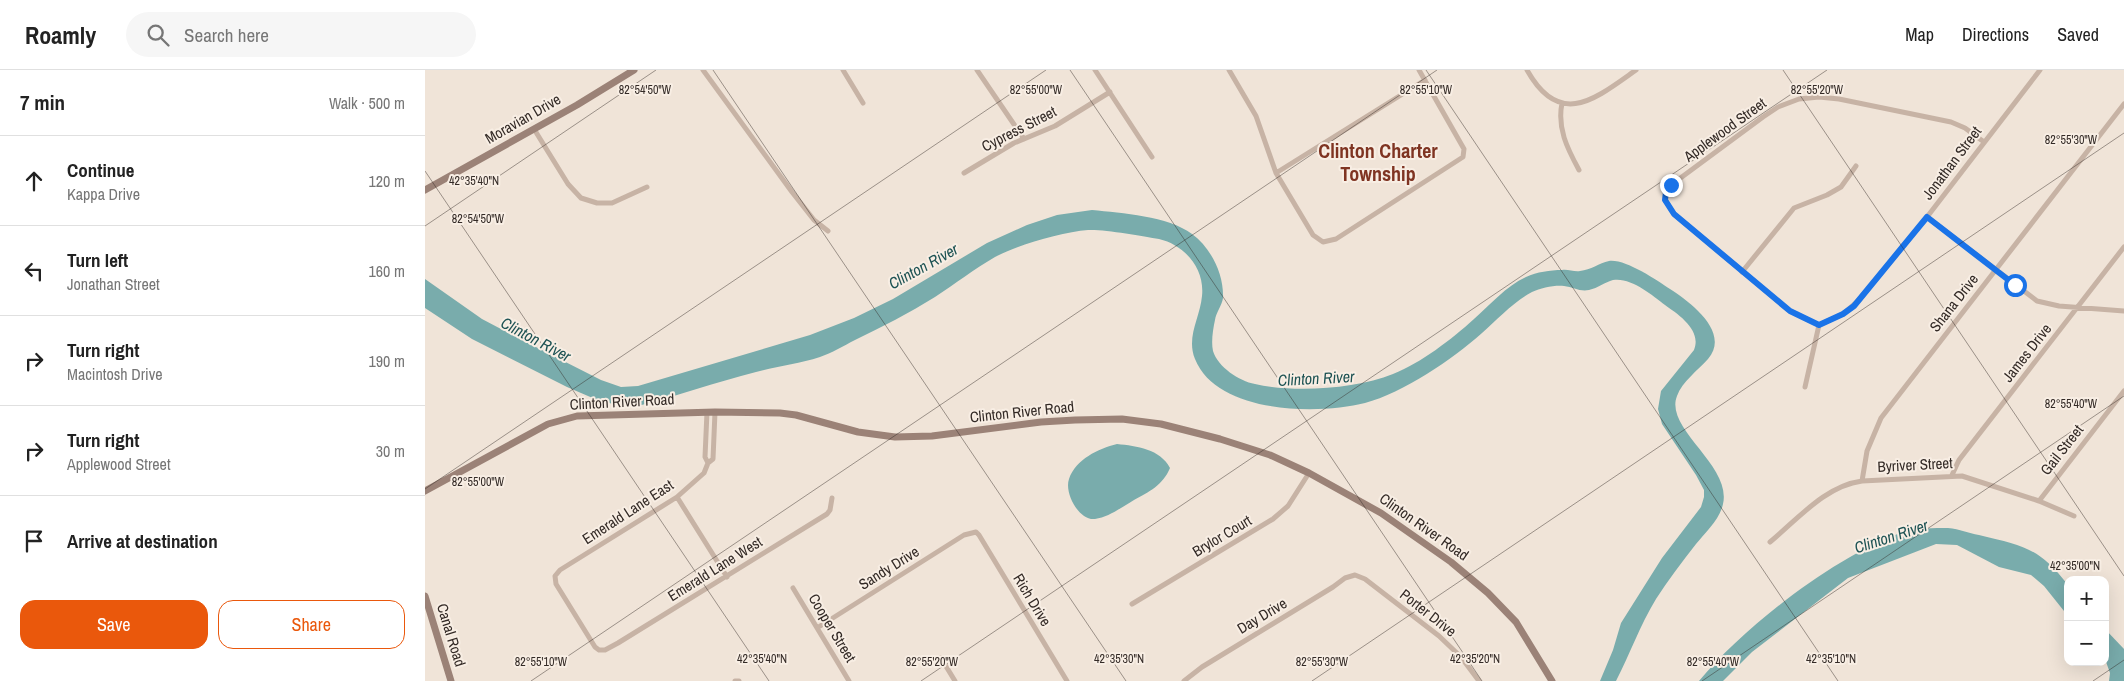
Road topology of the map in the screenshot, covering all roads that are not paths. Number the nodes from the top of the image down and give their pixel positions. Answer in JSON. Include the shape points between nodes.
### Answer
{"nodes":[{"id":1,"x":634,"y":70,"type":"edge"},
{"id":2,"x":703,"y":70,"type":"edge"},
{"id":3,"x":843,"y":70,"type":"edge"},
{"id":4,"x":977,"y":70,"type":"edge"},
{"id":5,"x":1095,"y":70,"type":"edge"},
{"id":6,"x":1229,"y":70,"type":"edge"},
{"id":7,"x":1419,"y":70,"type":"edge"},
{"id":8,"x":1527,"y":70,"type":"edge"},
{"id":9,"x":1636,"y":70,"type":"edge"},
{"id":10,"x":2039,"y":70,"type":"edge"},
{"id":11,"x":1425,"y":80,"type":"junction"},
{"id":12,"x":1110,"y":92,"type":"junction"},
{"id":13,"x":863,"y":103,"type":"dead end"},
{"id":14,"x":1562,"y":103,"type":"junction"},
{"id":15,"x":2124,"y":104,"type":"edge"},
{"id":16,"x":533,"y":130,"type":"junction"},
{"id":17,"x":1024,"y":139,"type":"junction"},
{"id":18,"x":1984,"y":142,"type":"junction"},
{"id":19,"x":1152,"y":156,"type":"dead end"},
{"id":20,"x":1856,"y":166,"type":"dead end"},
{"id":21,"x":1579,"y":170,"type":"dead end"},
{"id":22,"x":1276,"y":172,"type":"junction"},
{"id":23,"x":964,"y":173,"type":"dead end"},
{"id":24,"x":647,"y":187,"type":"dead end"},
{"id":25,"x":425,"y":190,"type":"edge"},
{"id":26,"x":1927,"y":217,"type":"junction"},
{"id":27,"x":828,"y":231,"type":"dead end"},
{"id":28,"x":2124,"y":247,"type":"edge"},
{"id":29,"x":1996,"y":270,"type":"junction"},
{"id":30,"x":1742,"y":272,"type":"junction"},
{"id":31,"x":2079,"y":307,"type":"junction"},
{"id":32,"x":2124,"y":311,"type":"edge"},
{"id":33,"x":1819,"y":325,"type":"junction"},
{"id":34,"x":1805,"y":387,"type":"dead end"},
{"id":35,"x":2124,"y":391,"type":"edge"},
{"id":36,"x":707,"y":412,"type":"junction"},
{"id":37,"x":715,"y":412,"type":"junction"},
{"id":38,"x":708,"y":463,"type":"junction"},
{"id":39,"x":1309,"y":473,"type":"junction"},
{"id":40,"x":1952,"y":475,"type":"junction"},
{"id":41,"x":1862,"y":480,"type":"junction"},
{"id":42,"x":425,"y":491,"type":"edge"},
{"id":43,"x":677,"y":497,"type":"junction"},
{"id":44,"x":832,"y":498,"type":"dead end"},
{"id":45,"x":2039,"y":501,"type":"junction"},
{"id":46,"x":2073,"y":516,"type":"dead end"},
{"id":47,"x":976,"y":532,"type":"joint"},
{"id":48,"x":1770,"y":542,"type":"dead end"},
{"id":49,"x":1355,"y":574,"type":"joint"},
{"id":50,"x":727,"y":577,"type":"junction"},
{"id":51,"x":793,"y":588,"type":"dead end"},
{"id":52,"x":425,"y":596,"type":"edge"},
{"id":53,"x":1131,"y":604,"type":"dead end"},
{"id":54,"x":817,"y":628,"type":"junction"},
{"id":55,"x":599,"y":650,"type":"joint"},
{"id":56,"x":941,"y":658,"type":"dead end"},
{"id":57,"x":451,"y":681,"type":"edge"},
{"id":58,"x":849,"y":681,"type":"edge"},
{"id":59,"x":955,"y":681,"type":"edge"},
{"id":60,"x":1067,"y":681,"type":"edge"},
{"id":61,"x":1184,"y":681,"type":"edge"},
{"id":62,"x":1479,"y":681,"type":"edge"},
{"id":63,"x":1552,"y":681,"type":"edge"}],
"edges":[{"from":1,"to":16,"type":"street","name":"Moravian Drive"},
{"from":2,"to":27,"type":"street","via":[[792,192],[814,220]]},
{"from":3,"to":13,"type":"street"},
{"from":4,"to":17,"type":"street"},
{"from":5,"to":12,"type":"street"},
{"from":6,"to":22,"type":"street","via":[[1252,108]]},
{"from":7,"to":11,"type":"street"},
{"from":8,"to":14,"type":"street","via":[[1540,90]]},
{"from":9,"to":14,"type":"street","via":[[1589,101]]},
{"from":10,"to":18,"type":"street","name":"Jonathan Street"},
{"from":11,"to":22,"type":"street"},
{"from":11,"to":22,"type":"street","via":[[1464,149],[1463,157],[1336,238],[1323,242],[1313,235]]},
{"from":12,"to":17,"type":"street","name":"Cypress Street","via":[[1055,126]]},
{"from":12,"to":19,"type":"street"},
{"from":14,"to":21,"type":"street","via":[[1560,126]]},
{"from":15,"to":29,"type":"street","name":"Shana Drive"},
{"from":16,"to":24,"type":"street","via":[[568,184],[581,198],[612,203]]},
{"from":16,"to":25,"type":"street","name":"Moravian Drive"},
{"from":17,"to":23,"type":"street","name":"Cypress Street"},
{"from":18,"to":26,"type":"street","name":"Jonathan Street"},
{"from":18,"to":30,"type":"street","name":"Applewood Street","via":[[1958,124],[1936,118],[1819,97],[1785,104],[1671,185],[1666,192],[1665,200],[1674,214]]},
{"from":20,"to":30,"type":"street","via":[[1841,187],[1795,208]]},
{"from":26,"to":29,"type":"street"},
{"from":26,"to":33,"type":"street","name":"Jonathan Street","via":[[1854,306]]},
{"from":28,"to":31,"type":"street","name":"James Drive"},
{"from":29,"to":31,"type":"street","via":[[2037,301]]},
{"from":29,"to":41,"type":"street","name":"Shana Drive","via":[[1881,418],[1867,452]]},
{"from":30,"to":33,"type":"street","via":[[1790,311]]},
{"from":31,"to":32,"type":"street"},
{"from":31,"to":40,"type":"street","name":"James Drive","via":[[1959,460]]},
{"from":33,"to":34,"type":"street"},
{"from":35,"to":45,"type":"street","name":"Gail Street"},
{"from":36,"to":37,"type":"street","name":"Clinton River Road"},
{"from":36,"to":38,"type":"street","via":[[705,457]]},
{"from":36,"to":42,"type":"street","name":"Clinton River Road","via":[[566,418],[531,433]]},
{"from":37,"to":38,"type":"street","name":"Emerald Lane East","via":[[713,459]]},
{"from":37,"to":39,"type":"street","name":"Clinton River Road","via":[[796,415],[859,432],[895,437],[932,436],[1041,422],[1140,420],[1251,448]]},
{"from":38,"to":43,"type":"street","name":"Emerald Lane East","via":[[704,473]]},
{"from":39,"to":53,"type":"street","name":"Brylor Court","via":[[1288,506],[1273,519]]},
{"from":39,"to":63,"type":"street","name":"Clinton River Road","via":[[1381,513],[1473,580],[1516,622]]},
{"from":40,"to":41,"type":"street","name":"Byriver Street"},
{"from":40,"to":45,"type":"street","name":"Byriver Street","via":[[1975,479]]},
{"from":41,"to":48,"type":"street","name":"Byriver Street","via":[[1833,490]]},
{"from":43,"to":50,"type":"street"},
{"from":43,"to":55,"type":"street","name":"Emerald Lane East","via":[[555,576],[556,584]]},
{"from":44,"to":50,"type":"street","name":"Emerald Lane West","via":[[827,514]]},
{"from":45,"to":46,"type":"street","name":"Byriver Street"},
{"from":47,"to":54,"type":"street","name":"Sandy Drive","via":[[965,535]]},
{"from":47,"to":60,"type":"street","name":"Rich Drive"},
{"from":49,"to":61,"type":"street","name":"Day Drive"},
{"from":49,"to":62,"type":"street","name":"Porter Drive","via":[[1439,636]]},
{"from":50,"to":55,"type":"street","name":"Emerald Lane West","via":[[618,643]]},
{"from":51,"to":54,"type":"street","name":"Cooper Street"},
{"from":52,"to":57,"type":"street","name":"Canal Road"},
{"from":54,"to":58,"type":"street","name":"Cooper Street"},
{"from":56,"to":59,"type":"street"}]}
